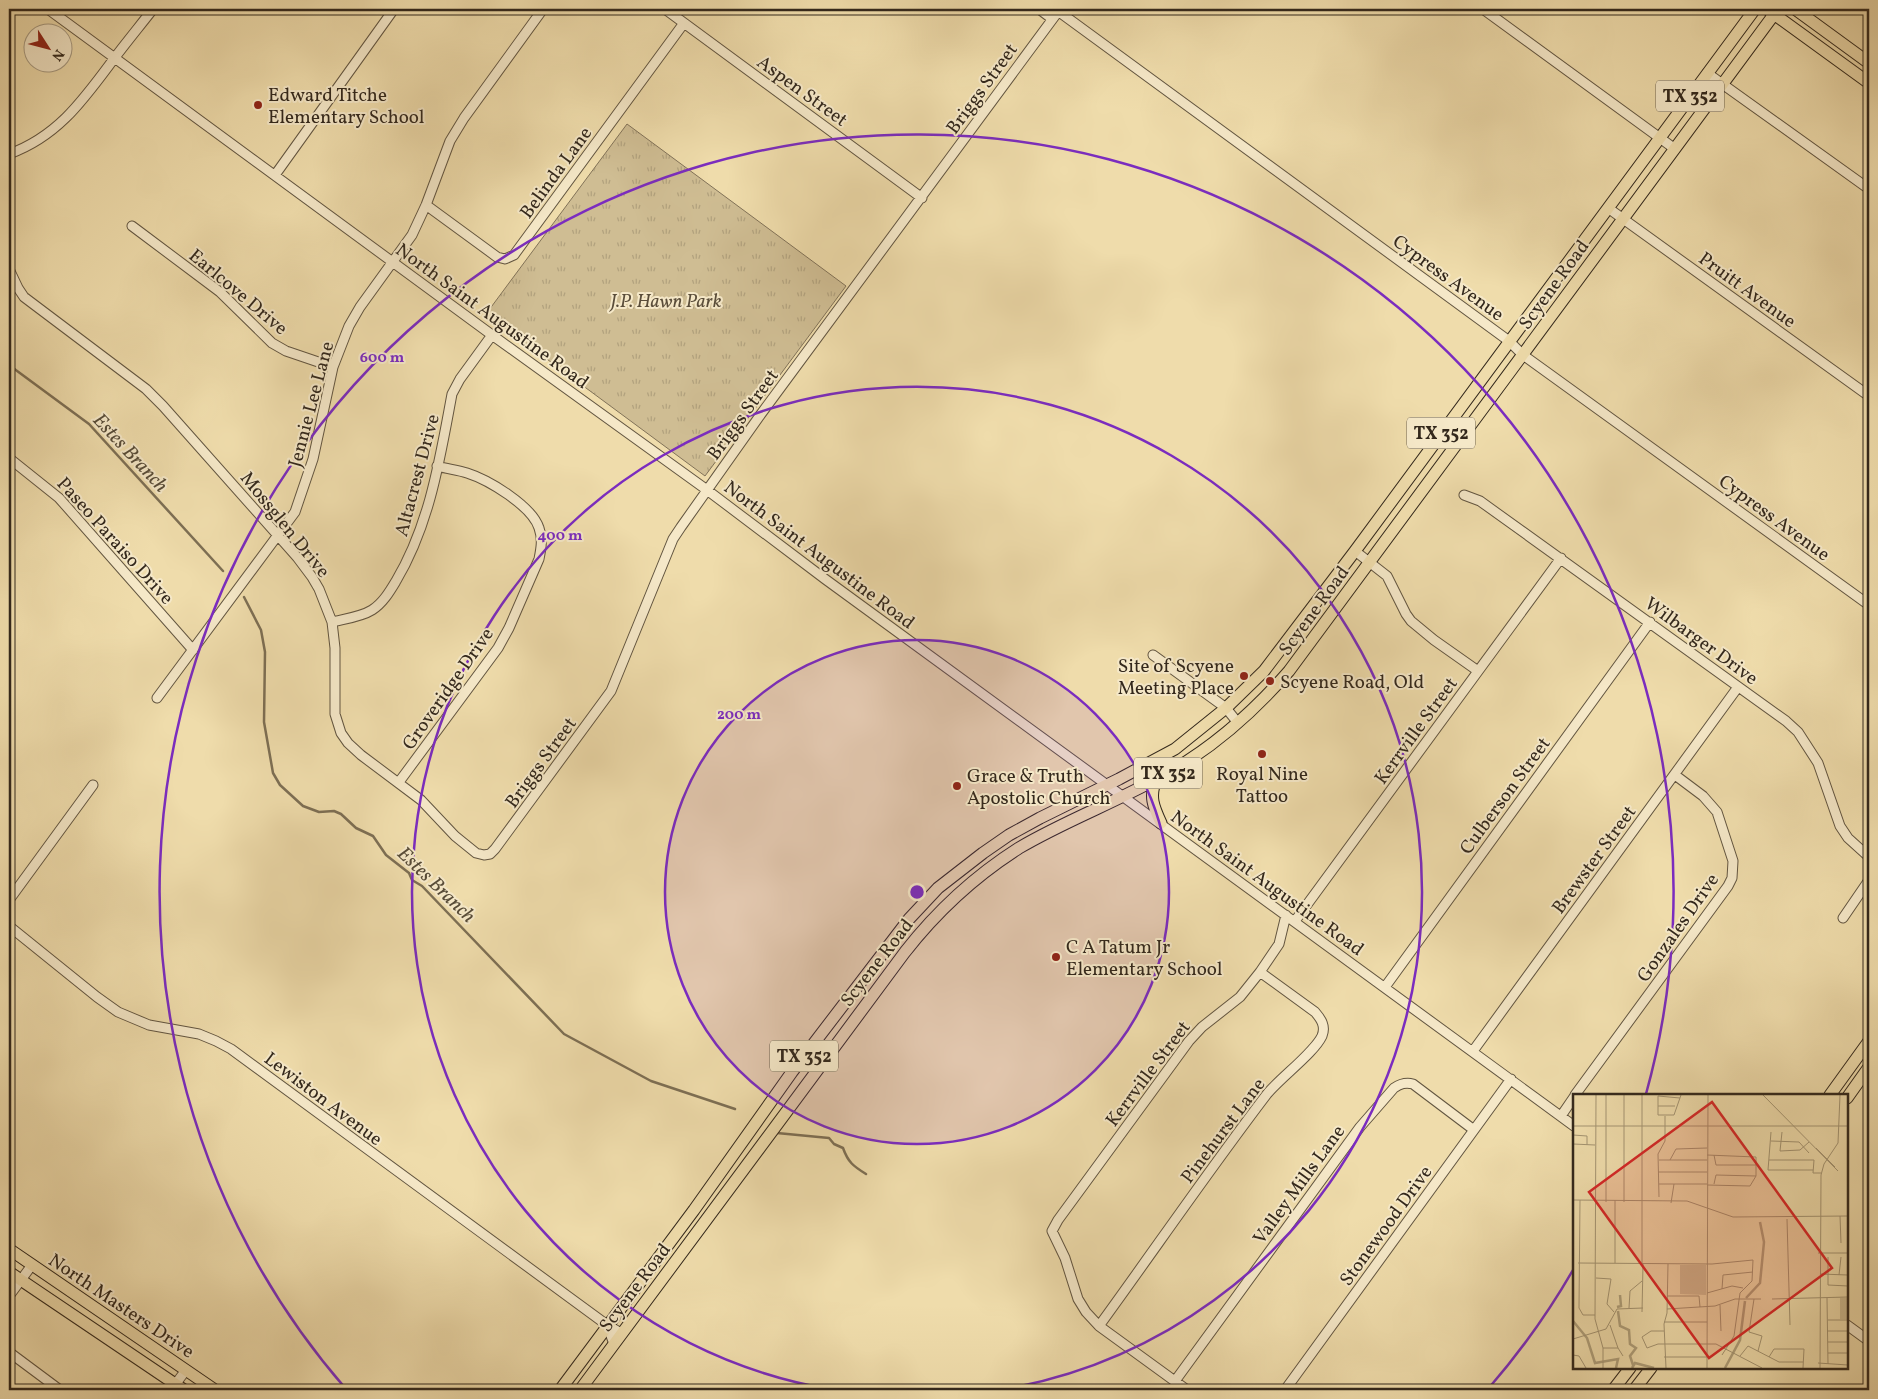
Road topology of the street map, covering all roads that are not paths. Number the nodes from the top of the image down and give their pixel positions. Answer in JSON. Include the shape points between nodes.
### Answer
{"nodes":[{"id":1,"x":48,"y":9,"type":"edge"},
{"id":2,"x":152,"y":9,"type":"edge"},
{"id":3,"x":394,"y":9,"type":"edge"},
{"id":4,"x":543,"y":9,"type":"edge"},
{"id":5,"x":665,"y":9,"type":"edge"},
{"id":6,"x":1039,"y":9,"type":"edge"},
{"id":7,"x":1483,"y":9,"type":"edge"},
{"id":8,"x":1755,"y":9,"type":"edge"},
{"id":9,"x":1795,"y":9,"type":"edge"},
{"id":10,"x":1059,"y":10,"type":"edge"},
{"id":11,"x":1773,"y":11,"type":"edge"},
{"id":12,"x":1051,"y":18,"type":"junction"},
{"id":13,"x":684,"y":23,"type":"junction"},
{"id":14,"x":115,"y":58,"type":"junction"},
{"id":15,"x":1869,"y":63,"type":"edge"},
{"id":16,"x":1707,"y":73,"type":"junction"},
{"id":17,"x":1869,"y":83,"type":"edge"},
{"id":18,"x":1723,"y":84,"type":"junction"},
{"id":19,"x":1659,"y":138,"type":"junction"},
{"id":20,"x":1675,"y":149,"type":"junction"},
{"id":21,"x":9,"y":154,"type":"edge"},
{"id":22,"x":275,"y":175,"type":"junction"},
{"id":23,"x":1869,"y":189,"type":"edge"},
{"id":24,"x":922,"y":198,"type":"junction"},
{"id":25,"x":426,"y":205,"type":"junction"},
{"id":26,"x":1608,"y":208,"type":"junction"},
{"id":27,"x":1623,"y":219,"type":"junction"},
{"id":28,"x":132,"y":226,"type":"dead end"},
{"id":29,"x":393,"y":262,"type":"junction"},
{"id":30,"x":9,"y":269,"type":"edge"},
{"id":31,"x":492,"y":335,"type":"junction"},
{"id":32,"x":1509,"y":341,"type":"junction"},
{"id":33,"x":1523,"y":355,"type":"junction"},
{"id":34,"x":333,"y":367,"type":"junction"},
{"id":35,"x":1869,"y":396,"type":"edge"},
{"id":36,"x":9,"y":458,"type":"edge"},
{"id":37,"x":437,"y":466,"type":"junction"},
{"id":38,"x":707,"y":490,"type":"junction"},
{"id":39,"x":1464,"y":495,"type":"dead end"},
{"id":40,"x":278,"y":536,"type":"junction"},
{"id":41,"x":1355,"y":551,"type":"junction"},
{"id":42,"x":1561,"y":558,"type":"junction"},
{"id":43,"x":1370,"y":562,"type":"junction"},
{"id":44,"x":1869,"y":606,"type":"edge"},
{"id":45,"x":332,"y":622,"type":"junction"},
{"id":46,"x":1650,"y":622,"type":"junction"},
{"id":47,"x":193,"y":650,"type":"junction"},
{"id":48,"x":1153,"y":655,"type":"dead end"},
{"id":49,"x":1478,"y":671,"type":"junction"},
{"id":50,"x":1738,"y":687,"type":"junction"},
{"id":51,"x":157,"y":698,"type":"dead end"},
{"id":52,"x":1226,"y":708,"type":"junction"},
{"id":53,"x":1238,"y":723,"type":"junction"},
{"id":54,"x":1675,"y":775,"type":"junction"},
{"id":55,"x":1157,"y":779,"type":"junction"},
{"id":56,"x":399,"y":782,"type":"junction"},
{"id":57,"x":93,"y":785,"type":"dead end"},
{"id":58,"x":1108,"y":785,"type":"junction"},
{"id":59,"x":1124,"y":796,"type":"junction"},
{"id":60,"x":1161,"y":823,"type":"junction"},
{"id":61,"x":484,"y":855,"type":"joint"},
{"id":62,"x":1869,"y":857,"type":"edge"},
{"id":63,"x":1869,"y":880,"type":"edge"},
{"id":64,"x":9,"y":900,"type":"edge"},
{"id":65,"x":1286,"y":915,"type":"junction"},
{"id":66,"x":1843,"y":918,"type":"dead end"},
{"id":67,"x":1295,"y":921,"type":"junction"},
{"id":68,"x":9,"y":926,"type":"edge"},
{"id":69,"x":1260,"y":972,"type":"junction"},
{"id":70,"x":1385,"y":986,"type":"junction"},
{"id":71,"x":1869,"y":1041,"type":"edge"},
{"id":72,"x":1473,"y":1051,"type":"junction"},
{"id":73,"x":1869,"y":1067,"type":"edge"},
{"id":74,"x":1511,"y":1079,"type":"junction"},
{"id":75,"x":1576,"y":1094,"type":"edge"},
{"id":76,"x":1831,"y":1094,"type":"edge"},
{"id":77,"x":1848,"y":1097,"type":"edge"},
{"id":78,"x":1573,"y":1099,"type":"edge"},
{"id":79,"x":1561,"y":1116,"type":"junction"},
{"id":80,"x":1573,"y":1125,"type":"edge"},
{"id":81,"x":1474,"y":1130,"type":"junction"},
{"id":82,"x":9,"y":1249,"type":"edge"},
{"id":83,"x":32,"y":1266,"type":"junction"},
{"id":84,"x":9,"y":1272,"type":"edge"},
{"id":85,"x":21,"y":1280,"type":"junction"},
{"id":86,"x":9,"y":1296,"type":"edge"},
{"id":87,"x":607,"y":1325,"type":"junction"},
{"id":88,"x":1099,"y":1326,"type":"junction"},
{"id":89,"x":1848,"y":1326,"type":"edge"},
{"id":90,"x":622,"y":1333,"type":"junction"},
{"id":91,"x":1869,"y":1341,"type":"edge"},
{"id":92,"x":614,"y":1344,"type":"junction"},
{"id":93,"x":9,"y":1352,"type":"edge"},
{"id":94,"x":1629,"y":1369,"type":"edge"},
{"id":95,"x":1649,"y":1369,"type":"edge"},
{"id":96,"x":186,"y":1370,"type":"junction"},
{"id":97,"x":1175,"y":1381,"type":"junction"},
{"id":98,"x":177,"y":1388,"type":"edge"},
{"id":99,"x":60,"y":1390,"type":"edge"},
{"id":100,"x":215,"y":1390,"type":"edge"},
{"id":101,"x":560,"y":1390,"type":"edge"},
{"id":102,"x":580,"y":1390,"type":"edge"},
{"id":103,"x":1187,"y":1390,"type":"edge"},
{"id":104,"x":1284,"y":1390,"type":"edge"},
{"id":105,"x":1613,"y":1390,"type":"edge"},
{"id":106,"x":1634,"y":1390,"type":"edge"}],
"edges":[{"from":1,"to":14,"type":"street","name":"North Saint Augustine Road"},
{"from":2,"to":14,"type":"street"},
{"from":3,"to":22,"type":"street"},
{"from":4,"to":25,"type":"street","name":"Jennie Lee Lane","via":[[450,141]]},
{"from":5,"to":13,"type":"street","name":"Aspen Street"},
{"from":6,"to":12,"type":"street"},
{"from":7,"to":19,"type":"street"},
{"from":8,"to":16,"type":"main road","name":"Scyene Road","number":"TX 352"},
{"from":9,"to":15,"type":"main road"},
{"from":10,"to":12,"type":"street","name":"Briggs Street"},
{"from":10,"to":32,"type":"street","name":"Cypress Avenue"},
{"from":11,"to":17,"type":"main road"},
{"from":11,"to":18,"type":"main road","name":"Scyene Road","number":"TX 352"},
{"from":12,"to":24,"type":"street","name":"Briggs Street"},
{"from":13,"to":24,"type":"street","name":"Aspen Street"},
{"from":13,"to":25,"type":"street","name":"Belinda Lane","via":[[514,255],[505,259],[497,257]]},
{"from":14,"to":21,"type":"street","via":[[65,120],[36,142]]},
{"from":14,"to":22,"type":"street","name":"North Saint Augustine Road"},
{"from":16,"to":18,"type":"street"},
{"from":16,"to":19,"type":"main road","name":"Scyene Road","number":"TX 352"},
{"from":18,"to":20,"type":"main road","name":"Scyene Road","number":"TX 352"},
{"from":18,"to":23,"type":"street"},
{"from":19,"to":20,"type":"street"},
{"from":19,"to":26,"type":"main road","name":"Scyene Road","number":"TX 352"},
{"from":20,"to":27,"type":"main road","name":"Scyene Road","number":"TX 352"},
{"from":22,"to":29,"type":"street","name":"North Saint Augustine Road"},
{"from":24,"to":38,"type":"street","name":"Briggs Street"},
{"from":25,"to":29,"type":"street","name":"Jennie Lee Lane","via":[[412,235]]},
{"from":26,"to":27,"type":"street","name":"Pruitt Avenue"},
{"from":26,"to":32,"type":"main road","name":"Scyene Road","number":"TX 352"},
{"from":27,"to":33,"type":"main road","name":"Scyene Road","number":"TX 352"},
{"from":27,"to":35,"type":"street","name":"Pruitt Avenue"},
{"from":28,"to":34,"type":"street","name":"Earlcove Drive","via":[[220,292],[272,343]]},
{"from":29,"to":31,"type":"street","name":"North Saint Augustine Road"},
{"from":29,"to":34,"type":"street","name":"Jennie Lee Lane","via":[[349,326]]},
{"from":30,"to":40,"type":"street","name":"Mossglen Drive","via":[[29,301],[146,389]]},
{"from":31,"to":37,"type":"street","name":"Altacrest Drive","via":[[452,394]]},
{"from":31,"to":38,"type":"street","name":"North Saint Augustine Road"},
{"from":32,"to":33,"type":"street","name":"Cypress Avenue"},
{"from":32,"to":41,"type":"main road","name":"Scyene Road","number":"TX 352"},
{"from":33,"to":43,"type":"main road","name":"Scyene Road","number":"TX 352"},
{"from":33,"to":44,"type":"street","name":"Cypress Avenue"},
{"from":34,"to":40,"type":"street","name":"Jennie Lee Lane","via":[[313,459],[301,497]]},
{"from":36,"to":47,"type":"street","name":"Paseo Paraiso Drive","via":[[58,498]]},
{"from":37,"to":45,"type":"street","name":"Altacrest Drive","via":[[422,527],[389,592],[366,614]]},
{"from":37,"to":56,"type":"street","name":"Groveridge Drive","via":[[478,478],[523,507],[540,530],[541,548],[498,648]]},
{"from":38,"to":58,"type":"street","name":"North Saint Augustine Road","via":[[825,580]]},
{"from":38,"to":61,"type":"street","name":"Briggs Street","via":[[672,539],[611,691],[495,850]]},
{"from":39,"to":42,"type":"street","name":"Wilbarger Drive","via":[[1480,501]]},
{"from":40,"to":45,"type":"street","name":"Mossglen Drive","via":[[315,583]]},
{"from":40,"to":47,"type":"street","name":"Jennie Lee Lane"},
{"from":41,"to":43,"type":"street"},
{"from":41,"to":52,"type":"main road","name":"Scyene Road","number":"TX 352","via":[[1264,671]]},
{"from":42,"to":46,"type":"street","name":"Wilbarger Drive"},
{"from":42,"to":49,"type":"street","name":"Kerrville Street"},
{"from":43,"to":49,"type":"street","via":[[1387,576],[1411,621]]},
{"from":43,"to":53,"type":"main road","name":"Scyene Road","number":"TX 352","via":[[1289,671]]},
{"from":45,"to":56,"type":"street","name":"Mossglen Drive","via":[[337,724],[348,743]]},
{"from":46,"to":50,"type":"street","name":"Wilbarger Drive"},
{"from":46,"to":70,"type":"street","name":"Culberson Street"},
{"from":47,"to":51,"type":"street","name":"Jennie Lee Lane"},
{"from":48,"to":52,"type":"street"},
{"from":49,"to":67,"type":"street","name":"Kerrville Street"},
{"from":50,"to":54,"type":"street","name":"Brewster Street"},
{"from":50,"to":62,"type":"street","name":"Wilbarger Drive","via":[[1798,732],[1818,763],[1840,826]]},
{"from":52,"to":53,"type":"street"},
{"from":52,"to":58,"type":"main road","name":"Scyene Road","number":"TX 352","via":[[1169,752]]},
{"from":53,"to":55,"type":"main road","name":"Scyene Road","number":"TX 352","via":[[1194,757]]},
{"from":54,"to":72,"type":"street","name":"Brewster Street"},
{"from":54,"to":75,"type":"street","name":"Gonzales Drive","via":[[1703,796],[1717,812],[1733,861],[1732,878]]},
{"from":55,"to":59,"type":"main road","name":"Scyene Road","number":"TX 352"},
{"from":55,"to":60,"type":"main road","via":[[1152,786],[1152,802]]},
{"from":56,"to":61,"type":"street","name":"Mossglen Drive","via":[[432,810],[455,836],[476,853]]},
{"from":57,"to":64,"type":"street"},
{"from":58,"to":59,"type":"street","name":"North Saint Augustine Road"},
{"from":58,"to":87,"type":"main road","name":"Scyene Road","number":"TX 352","via":[[1003,840],[952,875],[923,903],[792,1072]]},
{"from":59,"to":60,"type":"street","name":"North Saint Augustine Road"},
{"from":59,"to":90,"type":"main road","name":"Scyene Road","number":"TX 352","via":[[1012,853],[976,878],[934,917]]},
{"from":60,"to":65,"type":"street","name":"North Saint Augustine Road"},
{"from":63,"to":66,"type":"street"},
{"from":65,"to":67,"type":"street","name":"North Saint Augustine Road"},
{"from":65,"to":69,"type":"street","name":"Kerrville Street","via":[[1278,944]]},
{"from":67,"to":70,"type":"street","name":"North Saint Augustine Road"},
{"from":68,"to":87,"type":"street","name":"Lewiston Avenue","via":[[118,1012],[149,1025],[199,1034],[231,1049]]},
{"from":69,"to":88,"type":"street","name":"Kerrville Street","via":[[1240,997],[1189,1041],[1052,1232],[1065,1258],[1078,1298]]},
{"from":69,"to":88,"type":"street","name":"Pinehurst Lane","via":[[1322,1019],[1322,1036],[1268,1093]]},
{"from":70,"to":72,"type":"street","name":"North Saint Augustine Road"},
{"from":71,"to":76,"type":"main road"},
{"from":72,"to":74,"type":"street","name":"North Saint Augustine Road"},
{"from":73,"to":77,"type":"main road"},
{"from":74,"to":79,"type":"street","name":"North Saint Augustine Road"},
{"from":74,"to":81,"type":"street","name":"Stonewood Drive"},
{"from":78,"to":79,"type":"street","name":"Gonzales Drive"},
{"from":79,"to":80,"type":"street","name":"North Saint Augustine Road"},
{"from":81,"to":97,"type":"street","name":"Valley Mills Lane","via":[[1413,1084],[1400,1084],[1394,1088],[1360,1127]]},
{"from":81,"to":104,"type":"street","name":"Stonewood Drive"},
{"from":82,"to":83,"type":"main road","name":"North Masters Drive"},
{"from":83,"to":85,"type":"street"},
{"from":83,"to":96,"type":"main road","name":"North Masters Drive"},
{"from":84,"to":85,"type":"main road","name":"North Masters Drive"},
{"from":85,"to":86,"type":"street"},
{"from":85,"to":98,"type":"main road","name":"North Masters Drive"},
{"from":87,"to":90,"type":"street","name":"Lewiston Avenue"},
{"from":87,"to":92,"type":"street"},
{"from":87,"to":101,"type":"main road","name":"Scyene Road","number":"TX 352"},
{"from":88,"to":97,"type":"street"},
{"from":89,"to":91,"type":"street"},
{"from":90,"to":92,"type":"main road","name":"Scyene Road","number":"TX 352"},
{"from":92,"to":102,"type":"main road","name":"Scyene Road","number":"TX 352"},
{"from":93,"to":99,"type":"street"},
{"from":94,"to":105,"type":"main road"},
{"from":95,"to":106,"type":"main road"},
{"from":96,"to":98,"type":"street"},
{"from":96,"to":100,"type":"main road","name":"North Masters Drive"},
{"from":97,"to":103,"type":"street"}]}
